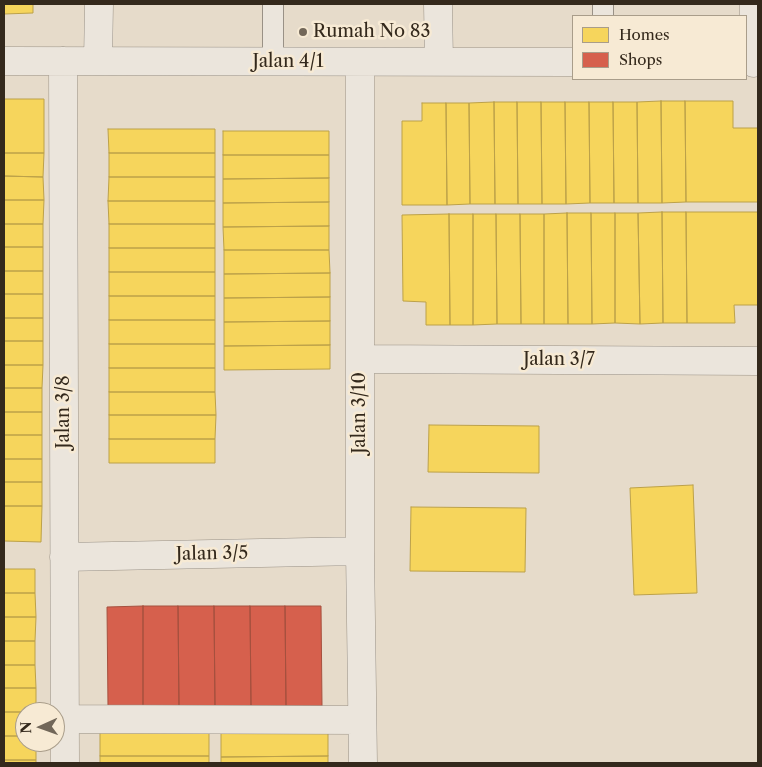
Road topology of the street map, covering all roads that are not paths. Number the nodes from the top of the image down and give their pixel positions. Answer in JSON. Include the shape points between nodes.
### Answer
{"nodes":[{"id":1,"x":99,"y":4,"type":"edge"},
{"id":2,"x":273,"y":4,"type":"edge"},
{"id":3,"x":438,"y":4,"type":"edge"},
{"id":4,"x":754,"y":4,"type":"edge"},
{"id":5,"x":4,"y":61,"type":"edge"},
{"id":6,"x":63,"y":61,"type":"junction"},
{"id":7,"x":98,"y":61,"type":"junction"},
{"id":8,"x":273,"y":62,"type":"junction"},
{"id":9,"x":360,"y":62,"type":"junction"},
{"id":10,"x":439,"y":62,"type":"junction"},
{"id":11,"x":572,"y":62,"type":"edge"},
{"id":12,"x":753,"y":63,"type":"edge"},
{"id":13,"x":360,"y":359,"type":"junction"},
{"id":14,"x":758,"y":361,"type":"edge"},
{"id":15,"x":360,"y":551,"type":"junction"},
{"id":16,"x":64,"y":557,"type":"junction"},
{"id":17,"x":65,"y":702,"type":"edge"},
{"id":18,"x":65,"y":719,"type":"edge"},
{"id":19,"x":362,"y":720,"type":"junction"},
{"id":20,"x":363,"y":763,"type":"edge"}],
"edges":[{"from":1,"to":7,"type":"street"},
{"from":2,"to":8,"type":"lane"},
{"from":3,"to":10,"type":"street"},
{"from":4,"to":12,"type":"street"},
{"from":5,"to":6,"type":"street","name":"Jalan 4/1"},
{"from":6,"to":7,"type":"street","name":"Jalan 4/1"},
{"from":6,"to":16,"type":"street","name":"Jalan 3/8"},
{"from":7,"to":8,"type":"street","name":"Jalan 4/1"},
{"from":8,"to":9,"type":"street","name":"Jalan 4/1"},
{"from":9,"to":10,"type":"street","name":"Jalan 4/1"},
{"from":9,"to":13,"type":"street","name":"Jalan 3/10"},
{"from":10,"to":11,"type":"street","name":"Jalan 4/1"},
{"from":13,"to":14,"type":"street","name":"Jalan 3/7"},
{"from":13,"to":15,"type":"street","name":"Jalan 3/10"},
{"from":15,"to":16,"type":"street","name":"Jalan 3/5"},
{"from":15,"to":19,"type":"street","name":"Jalan 3/10"},
{"from":16,"to":17,"type":"street","name":"Jalan 3/8"},
{"from":18,"to":19,"type":"street"},
{"from":19,"to":20,"type":"street","name":"Jalan 3/10"}]}
